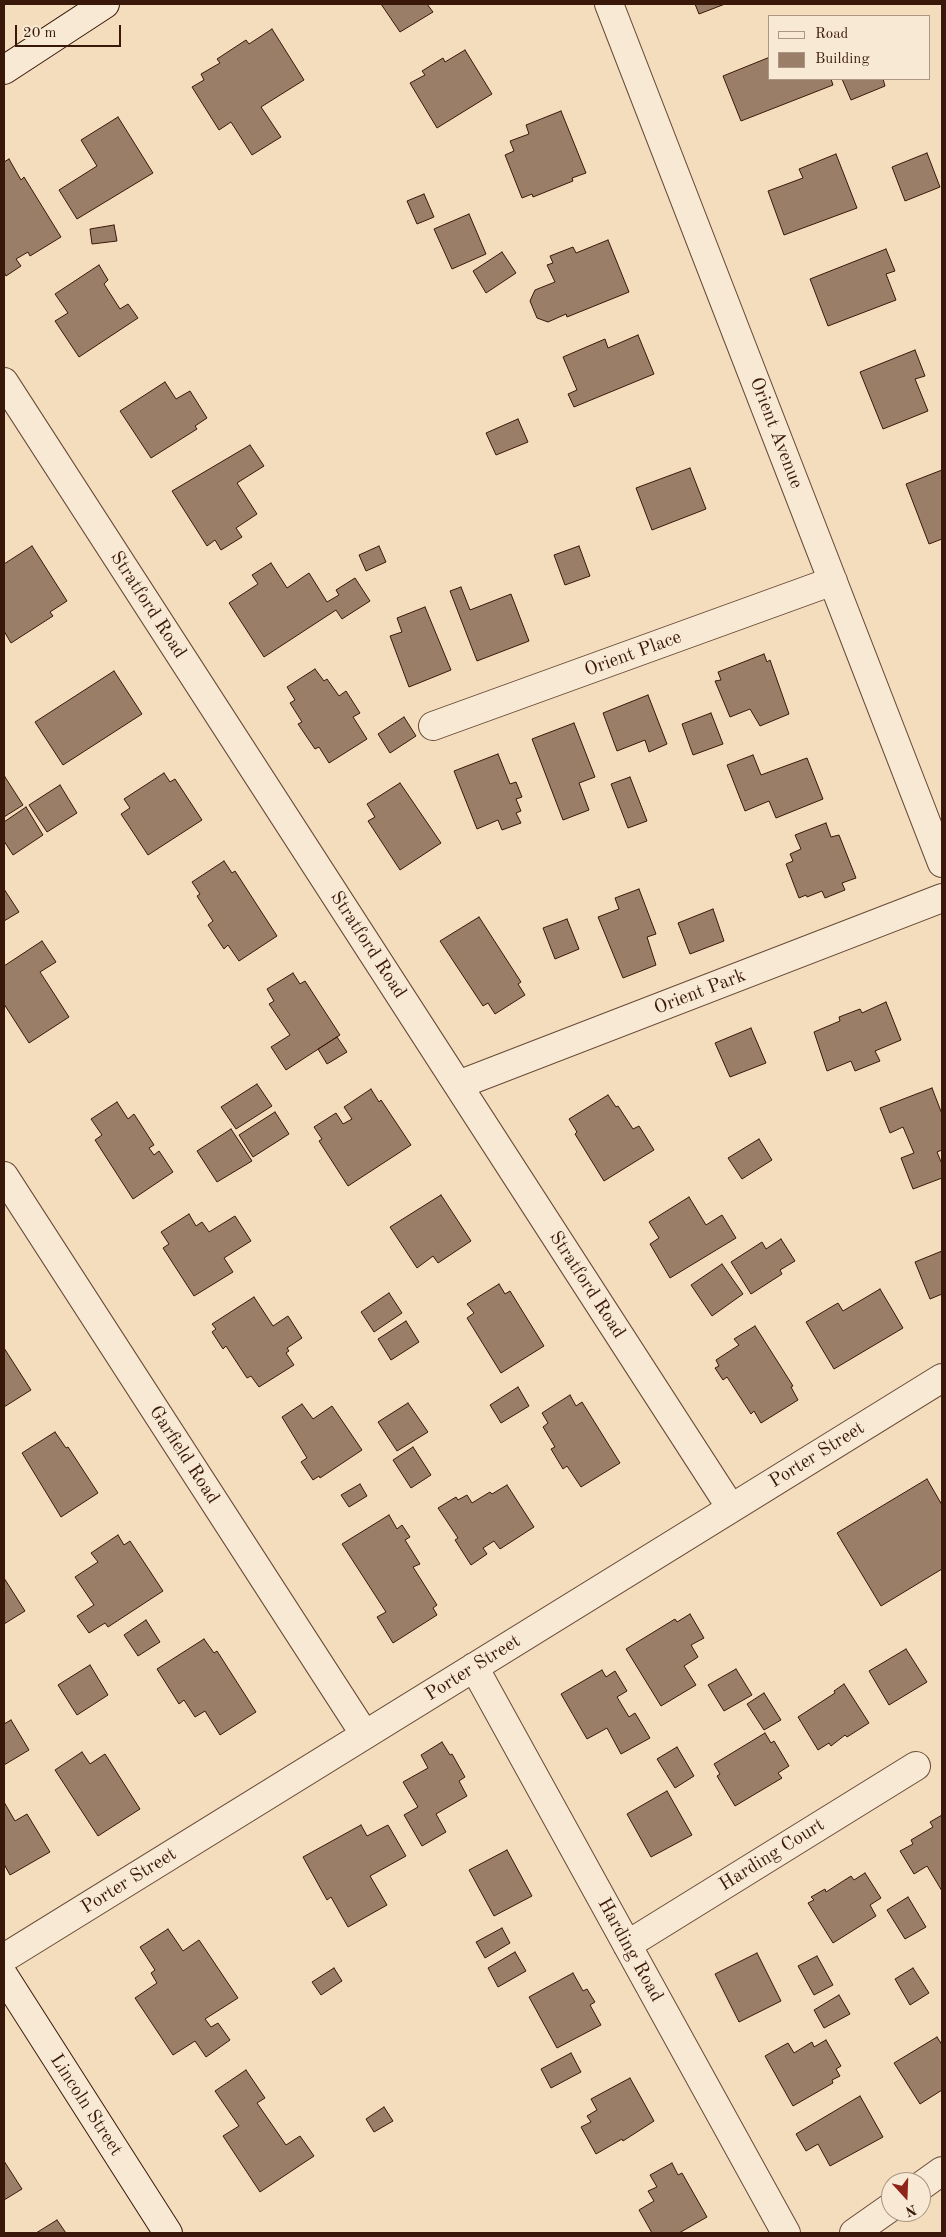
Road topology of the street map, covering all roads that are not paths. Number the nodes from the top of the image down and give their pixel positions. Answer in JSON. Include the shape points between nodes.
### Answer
{"nodes":[{"id":1,"x":105,"y":4,"type":"edge"},
{"id":2,"x":609,"y":4,"type":"edge"},
{"id":3,"x":4,"y":70,"type":"edge"},
{"id":4,"x":4,"y":382,"type":"edge"},
{"id":5,"x":833,"y":581,"type":"junction"},
{"id":6,"x":433,"y":726,"type":"dead end"},
{"id":7,"x":942,"y":863,"type":"edge"},
{"id":8,"x":942,"y":898,"type":"edge"},
{"id":9,"x":458,"y":1085,"type":"junction"},
{"id":10,"x":4,"y":1176,"type":"edge"},
{"id":11,"x":942,"y":1378,"type":"edge"},
{"id":12,"x":731,"y":1508,"type":"junction"},
{"id":13,"x":474,"y":1667,"type":"junction"},
{"id":14,"x":365,"y":1735,"type":"junction"},
{"id":15,"x":916,"y":1766,"type":"dead end"},
{"id":16,"x":627,"y":1945,"type":"junction"},
{"id":17,"x":4,"y":1958,"type":"edge"},
{"id":18,"x":4,"y":1976,"type":"edge"},
{"id":19,"x":942,"y":2171,"type":"edge"},
{"id":20,"x":931,"y":2179,"type":"edge"},
{"id":21,"x":881,"y":2214,"type":"edge"},
{"id":22,"x":168,"y":2233,"type":"edge"},
{"id":23,"x":786,"y":2233,"type":"edge"},
{"id":24,"x":854,"y":2233,"type":"edge"}],
"edges":[{"from":1,"to":3,"type":"street"},
{"from":2,"to":5,"type":"street","name":"Orient Avenue"},
{"from":4,"to":9,"type":"street","name":"Stratford Road"},
{"from":5,"to":6,"type":"street","name":"Orient Place"},
{"from":5,"to":7,"type":"street","name":"Orient Avenue"},
{"from":8,"to":9,"type":"street","name":"Orient Park"},
{"from":9,"to":12,"type":"street","name":"Stratford Road"},
{"from":10,"to":14,"type":"street","name":"Garfield Road"},
{"from":11,"to":12,"type":"street","name":"Porter Street"},
{"from":12,"to":13,"type":"street","name":"Porter Street"},
{"from":13,"to":14,"type":"street","name":"Porter Street"},
{"from":13,"to":16,"type":"street","name":"Harding Road"},
{"from":14,"to":17,"type":"street","name":"Porter Street"},
{"from":15,"to":16,"type":"street","name":"Harding Court"},
{"from":16,"to":23,"type":"street","name":"Harding Road"},
{"from":18,"to":22,"type":"street","name":"Lincoln Street"},
{"from":19,"to":20,"type":"street"},
{"from":21,"to":24,"type":"street"}]}
